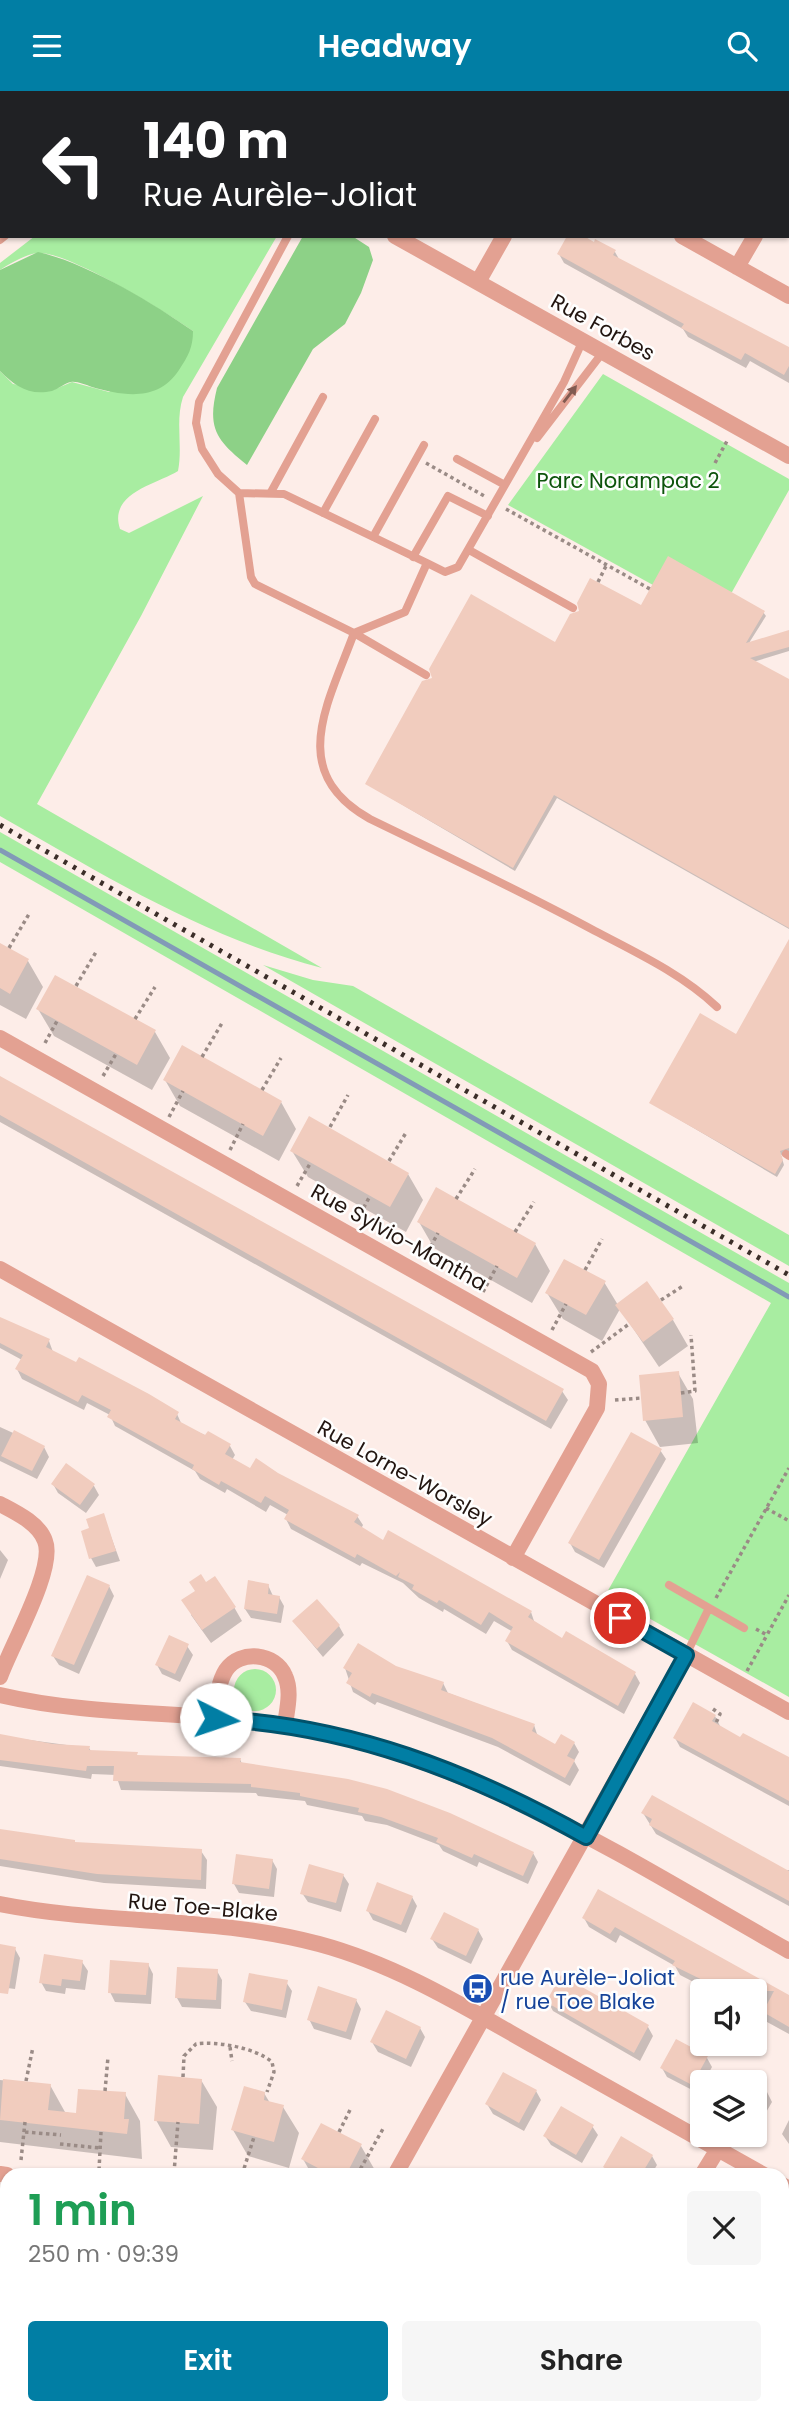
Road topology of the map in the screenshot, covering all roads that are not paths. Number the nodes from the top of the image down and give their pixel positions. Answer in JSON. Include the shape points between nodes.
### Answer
{"nodes":[{"id":1,"x":287,"y":238,"type":"edge"},
{"id":2,"x":399,"y":238,"type":"edge"},
{"id":3,"x":503,"y":238,"type":"edge"},
{"id":4,"x":685,"y":238,"type":"edge"},
{"id":5,"x":754,"y":238,"type":"edge"},
{"id":6,"x":737,"y":267,"type":"junction"},
{"id":7,"x":478,"y":282,"type":"junction"},
{"id":8,"x":789,"y":296,"type":"edge"},
{"id":9,"x":583,"y":340,"type":"junction"},
{"id":10,"x":603,"y":352,"type":"junction"},
{"id":11,"x":323,"y":397,"type":"dead end"},
{"id":12,"x":375,"y":419,"type":"dead end"},
{"id":13,"x":424,"y":445,"type":"dead end"},
{"id":14,"x":789,"y":456,"type":"edge"},
{"id":15,"x":457,"y":459,"type":"dead end"},
{"id":16,"x":514,"y":469,"type":"junction"},
{"id":17,"x":505,"y":485,"type":"junction"},
{"id":18,"x":271,"y":492,"type":"junction"},
{"id":19,"x":239,"y":493,"type":"junction"},
{"id":20,"x":323,"y":513,"type":"junction"},
{"id":21,"x":488,"y":516,"type":"junction"},
{"id":22,"x":373,"y":537,"type":"junction"},
{"id":23,"x":468,"y":550,"type":"junction"},
{"id":24,"x":413,"y":557,"type":"junction"},
{"id":25,"x":427,"y":563,"type":"junction"},
{"id":26,"x":573,"y":608,"type":"dead end"},
{"id":27,"x":354,"y":633,"type":"junction"},
{"id":28,"x":426,"y":675,"type":"dead end"},
{"id":29,"x":717,"y":1007,"type":"dead end"},
{"id":30,"x":0,"y":1038,"type":"edge"},
{"id":31,"x":0,"y":1269,"type":"edge"},
{"id":32,"x":0,"y":1504,"type":"edge"},
{"id":33,"x":513,"y":1558,"type":"junction"},
{"id":34,"x":669,"y":1585,"type":"dead end"},
{"id":35,"x":709,"y":1608,"type":"junction"},
{"id":36,"x":747,"y":1627,"type":"road end"},
{"id":37,"x":686,"y":1655,"type":"junction"},
{"id":38,"x":0,"y":1677,"type":"edge"},
{"id":39,"x":0,"y":1695,"type":"edge"},
{"id":40,"x":789,"y":1712,"type":"edge"},
{"id":41,"x":216,"y":1719,"type":"junction"},
{"id":42,"x":285,"y":1725,"type":"junction"},
{"id":43,"x":586,"y":1837,"type":"junction"},
{"id":44,"x":0,"y":1904,"type":"edge"},
{"id":45,"x":789,"y":1951,"type":"edge"},
{"id":46,"x":484,"y":2017,"type":"junction"},
{"id":47,"x":718,"y":2149,"type":"junction"},
{"id":48,"x":398,"y":2168,"type":"edge"},
{"id":49,"x":706,"y":2168,"type":"edge"},
{"id":50,"x":752,"y":2168,"type":"edge"}],
"edges":[{"from":1,"to":19,"type":"lane","via":[[209,378],[196,413],[206,456]]},
{"from":2,"to":7,"type":"street","name":"Rue Forbes"},
{"from":3,"to":7,"type":"street"},
{"from":4,"to":6,"type":"street"},
{"from":5,"to":6,"type":"street"},
{"from":6,"to":8,"type":"street"},
{"from":7,"to":9,"type":"street","name":"Rue Forbes"},
{"from":9,"to":10,"type":"street","name":"Rue Forbes"},
{"from":9,"to":16,"type":"lane"},
{"from":10,"to":14,"type":"street","name":"Rue Forbes"},
{"from":16,"to":10,"type":"lane","one_way":true},
{"from":11,"to":18,"type":"lane"},
{"from":12,"to":20,"type":"lane"},
{"from":13,"to":22,"type":"lane"},
{"from":15,"to":17,"type":"lane"},
{"from":16,"to":17,"type":"lane"},
{"from":17,"to":21,"type":"lane"},
{"from":18,"to":19,"type":"lane"},
{"from":18,"to":20,"type":"lane"},
{"from":19,"to":27,"type":"lane","via":[[255,583]]},
{"from":20,"to":22,"type":"lane"},
{"from":21,"to":23,"type":"lane"},
{"from":21,"to":24,"type":"lane","via":[[448,496]]},
{"from":22,"to":24,"type":"lane"},
{"from":23,"to":25,"type":"lane","via":[[452,572]]},
{"from":23,"to":26,"type":"lane"},
{"from":24,"to":25,"type":"lane"},
{"from":25,"to":27,"type":"lane","via":[[405,612]]},
{"from":27,"to":28,"type":"lane"},
{"from":27,"to":29,"type":"lane","via":[[320,739],[325,776],[341,800],[370,819],[502,881],[639,954]]},
{"from":30,"to":33,"type":"street","name":"Rue Sylvio-Mantha","via":[[592,1371],[598,1384],[597,1408]]},
{"from":31,"to":33,"type":"street","name":"Rue Lorne-Worsley"},
{"from":32,"to":38,"type":"street","via":[[39,1530],[48,1550]]},
{"from":33,"to":37,"type":"street","name":"Rue Lorne-Worsley"},
{"from":34,"to":35,"type":"lane"},
{"from":35,"to":36,"type":"lane"},
{"from":35,"to":37,"type":"lane"},
{"from":37,"to":40,"type":"street","name":"Rue Lorne-Worsley"},
{"from":37,"to":43,"type":"street"},
{"from":39,"to":41,"type":"street","via":[[91,1710]]},
{"from":41,"to":42,"type":"street"},
{"from":41,"to":42,"type":"street","via":[[227,1669],[252,1656],[276,1663],[285,1675],[289,1690]]},
{"from":42,"to":43,"type":"street","via":[[370,1744],[446,1768]]},
{"from":43,"to":45,"type":"street"},
{"from":43,"to":46,"type":"street"},
{"from":44,"to":46,"type":"street","name":"Rue Toe-Blake","via":[[295,1938],[388,1968]]},
{"from":46,"to":47,"type":"street","name":"Rue Toe-Blake"},
{"from":46,"to":48,"type":"street"},
{"from":47,"to":49,"type":"street"},
{"from":47,"to":50,"type":"street","name":"Rue Toe-Blake"}]}
